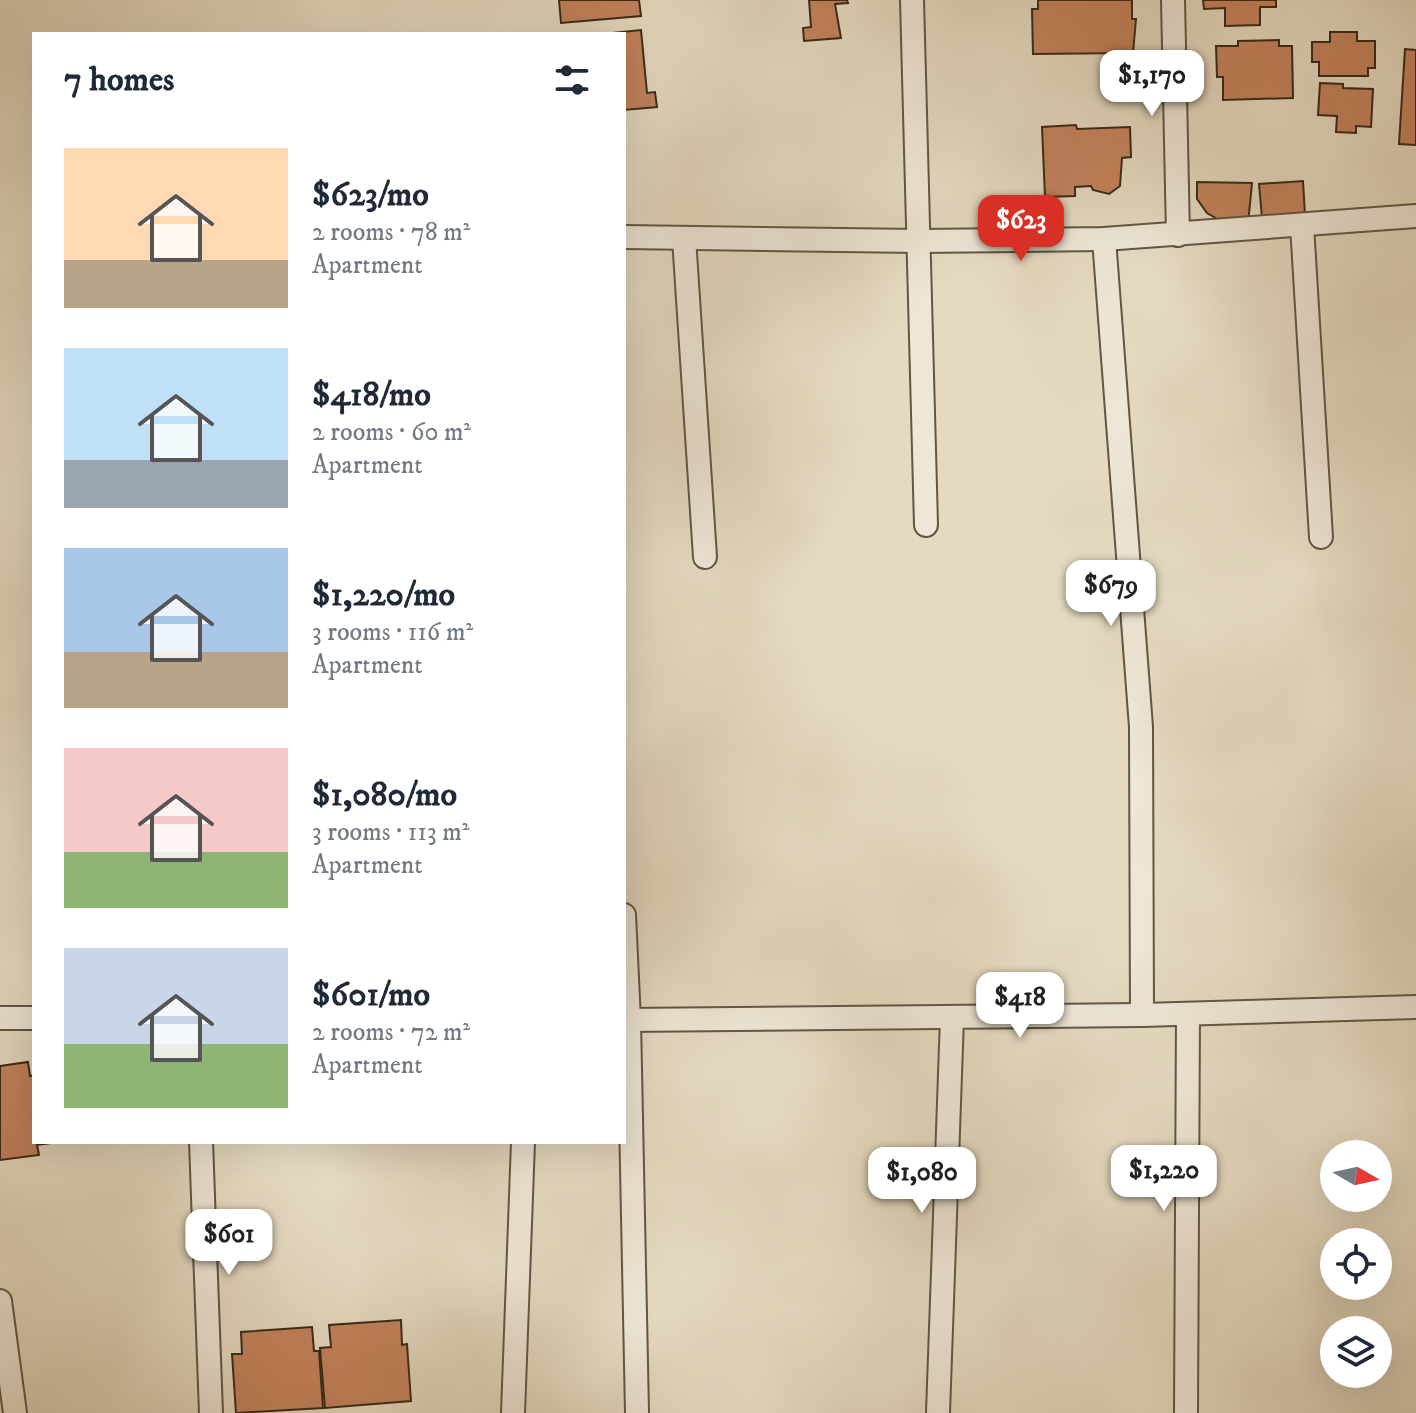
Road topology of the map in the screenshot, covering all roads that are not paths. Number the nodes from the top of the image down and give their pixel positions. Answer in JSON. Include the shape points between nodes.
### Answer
{"nodes":[{"id":1,"x":912,"y":0,"type":"edge"},
{"id":2,"x":1173,"y":0,"type":"edge"},
{"id":3,"x":1416,"y":216,"type":"edge"},
{"id":4,"x":1302,"y":225,"type":"junction"},
{"id":5,"x":1178,"y":235,"type":"junction"},
{"id":6,"x":626,"y":237,"type":"edge"},
{"id":7,"x":684,"y":238,"type":"junction"},
{"id":8,"x":1104,"y":239,"type":"junction"},
{"id":9,"x":918,"y":241,"type":"junction"},
{"id":10,"x":926,"y":525,"type":"dead end"},
{"id":11,"x":1321,"y":537,"type":"dead end"},
{"id":12,"x":705,"y":557,"type":"dead end"},
{"id":13,"x":1416,"y":1007,"type":"edge"},
{"id":14,"x":1188,"y":1014,"type":"junction"},
{"id":15,"x":1142,"y":1015,"type":"junction"},
{"id":16,"x":0,"y":1018,"type":"edge"},
{"id":17,"x":32,"y":1018,"type":"edge"},
{"id":18,"x":952,"y":1018,"type":"junction"},
{"id":19,"x":626,"y":1020,"type":"edge"},
{"id":20,"x":201,"y":1144,"type":"edge"},
{"id":21,"x":523,"y":1144,"type":"edge"},
{"id":22,"x":0,"y":1301,"type":"edge"},
{"id":23,"x":15,"y":1413,"type":"edge"},
{"id":24,"x":211,"y":1413,"type":"edge"},
{"id":25,"x":513,"y":1413,"type":"edge"},
{"id":26,"x":637,"y":1413,"type":"edge"},
{"id":27,"x":938,"y":1413,"type":"edge"},
{"id":28,"x":1186,"y":1413,"type":"edge"}],
"edges":[{"from":1,"to":9,"type":"street"},
{"from":2,"to":5,"type":"street"},
{"from":3,"to":4,"type":"street"},
{"from":4,"to":5,"type":"street"},
{"from":4,"to":11,"type":"street"},
{"from":5,"to":8,"type":"street"},
{"from":6,"to":7,"type":"street"},
{"from":7,"to":9,"type":"street"},
{"from":7,"to":12,"type":"street"},
{"from":8,"to":9,"type":"street"},
{"from":8,"to":15,"type":"street","via":[[1141,727]]},
{"from":9,"to":10,"type":"street"},
{"from":13,"to":14,"type":"street"},
{"from":14,"to":15,"type":"street"},
{"from":14,"to":28,"type":"street"},
{"from":15,"to":18,"type":"street"},
{"from":16,"to":17,"type":"street"},
{"from":18,"to":19,"type":"street"},
{"from":18,"to":27,"type":"street"},
{"from":19,"to":26,"type":"street"},
{"from":20,"to":24,"type":"street"},
{"from":21,"to":25,"type":"street"},
{"from":22,"to":23,"type":"street"}]}
